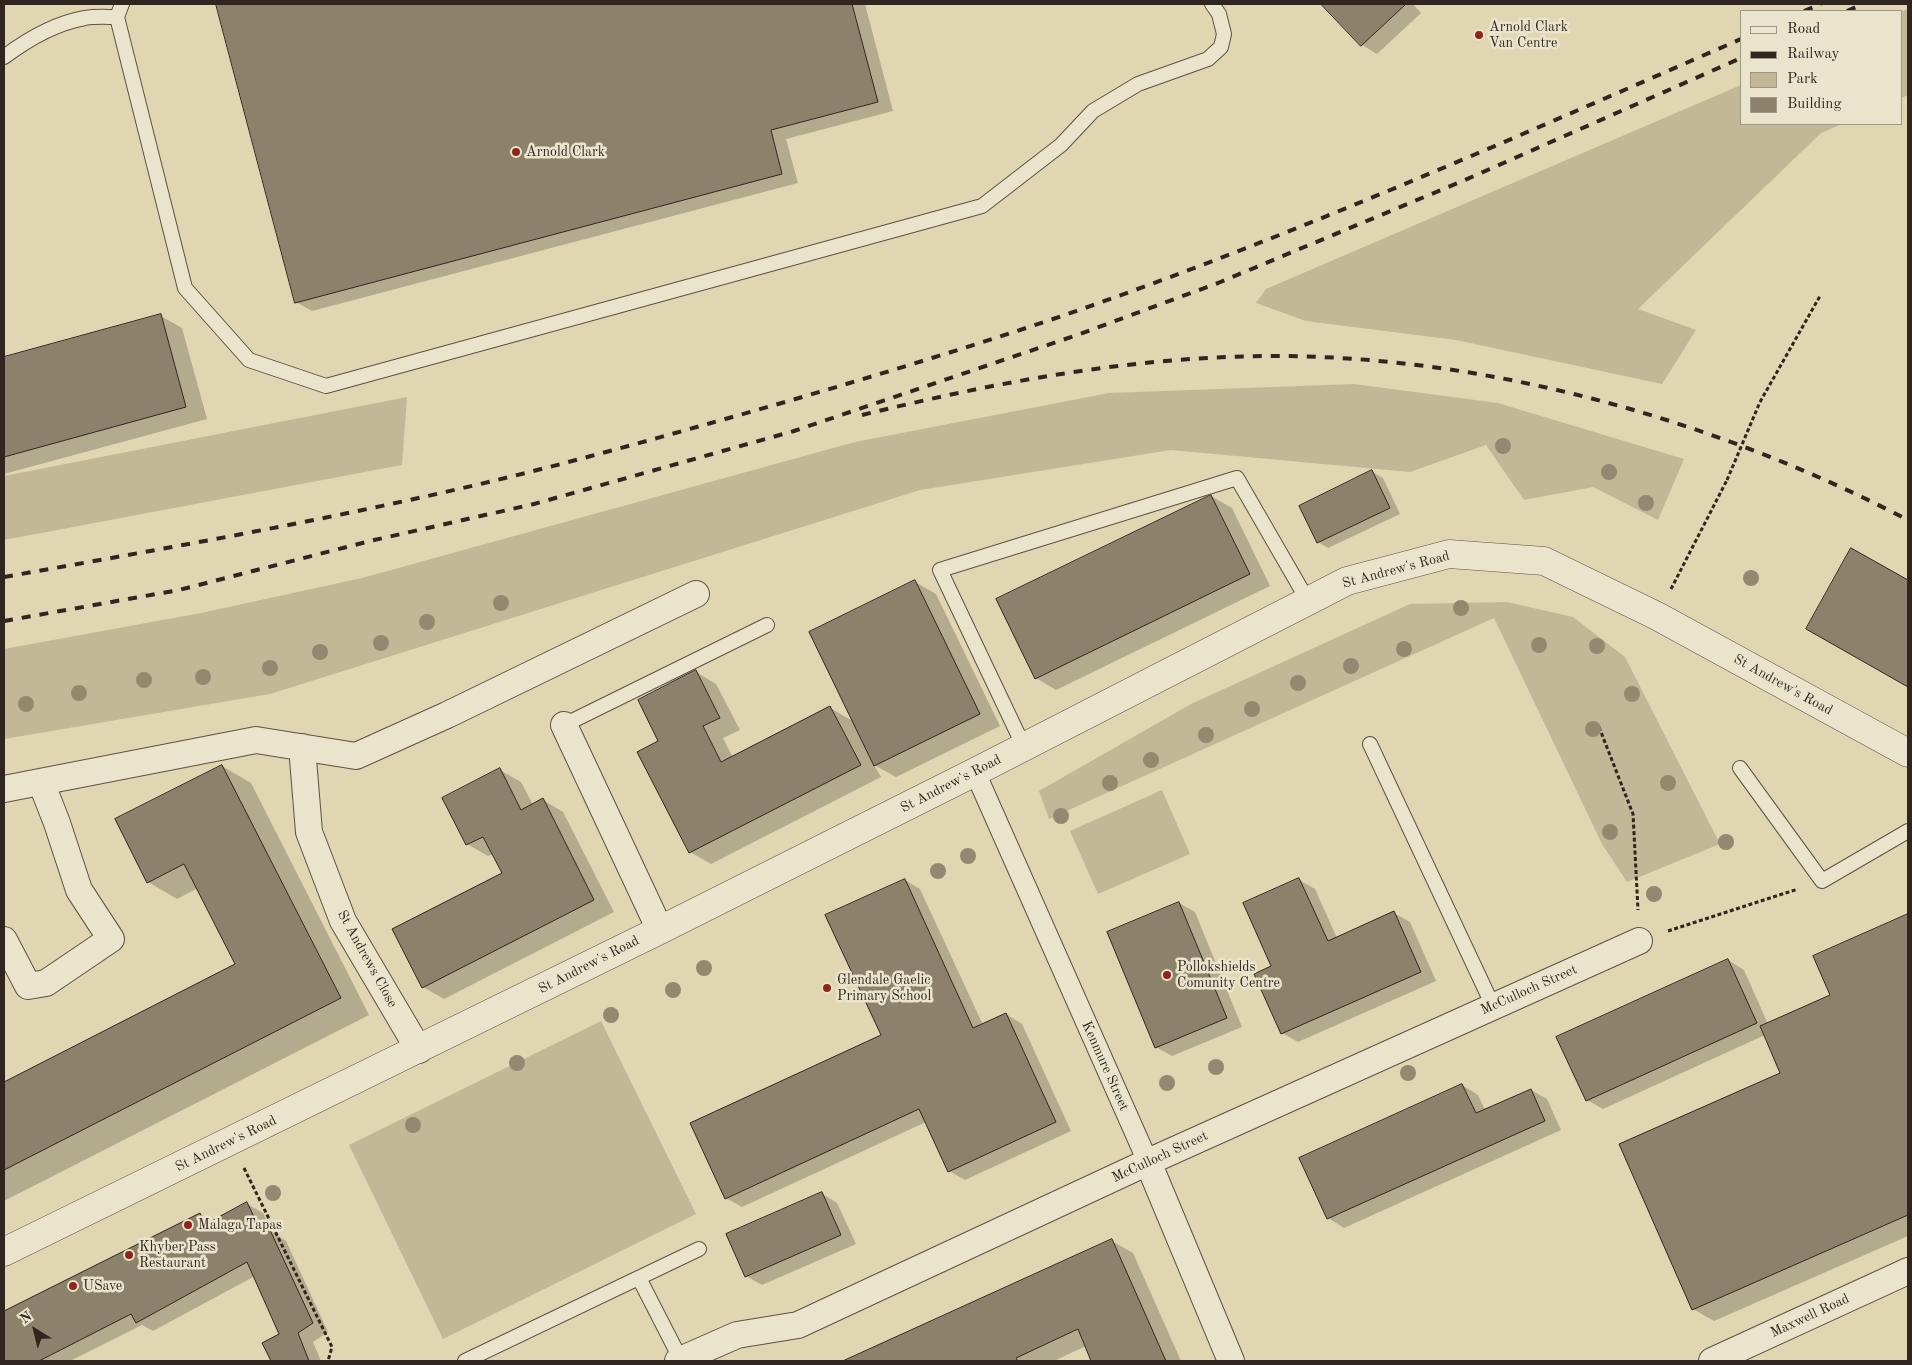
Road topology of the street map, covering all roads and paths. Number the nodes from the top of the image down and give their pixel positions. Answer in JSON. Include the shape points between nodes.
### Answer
{"nodes":[{"id":1,"x":122,"y":4,"type":"edge"},
{"id":2,"x":1212,"y":4,"type":"edge"},
{"id":3,"x":117,"y":17,"type":"junction"},
{"id":4,"x":4,"y":56,"type":"edge"},
{"id":5,"x":1820,"y":296,"type":"dead end"},
{"id":6,"x":696,"y":594,"type":"dead end"},
{"id":7,"x":1308,"y":601,"type":"junction"},
{"id":8,"x":1658,"y":616,"type":"junction"},
{"id":9,"x":767,"y":624,"type":"dead end"},
{"id":10,"x":564,"y":725,"type":"joint"},
{"id":11,"x":1599,"y":726,"type":"dead end"},
{"id":12,"x":1370,"y":744,"type":"dead end"},
{"id":13,"x":302,"y":747,"type":"junction"},
{"id":14,"x":1024,"y":747,"type":"junction"},
{"id":15,"x":1908,"y":753,"type":"edge"},
{"id":16,"x":1740,"y":768,"type":"dead end"},
{"id":17,"x":975,"y":772,"type":"junction"},
{"id":18,"x":41,"y":782,"type":"junction"},
{"id":19,"x":4,"y":789,"type":"edge"},
{"id":20,"x":1906,"y":835,"type":"edge"},
{"id":21,"x":1822,"y":881,"type":"junction"},
{"id":22,"x":660,"y":930,"type":"junction"},
{"id":23,"x":4,"y":940,"type":"edge"},
{"id":24,"x":1639,"y":941,"type":"junction"},
{"id":25,"x":1493,"y":1006,"type":"junction"},
{"id":26,"x":419,"y":1050,"type":"junction"},
{"id":27,"x":231,"y":1142,"type":"junction"},
{"id":28,"x":1148,"y":1162,"type":"junction"},
{"id":29,"x":699,"y":1249,"type":"dead end"},
{"id":30,"x":4,"y":1252,"type":"edge"},
{"id":31,"x":1908,"y":1271,"type":"edge"},
{"id":32,"x":639,"y":1278,"type":"junction"},
{"id":33,"x":328,"y":1361,"type":"edge"},
{"id":34,"x":465,"y":1361,"type":"edge"},
{"id":35,"x":680,"y":1361,"type":"edge"},
{"id":36,"x":1231,"y":1361,"type":"edge"},
{"id":37,"x":1712,"y":1361,"type":"edge"}],
"edges":[{"from":1,"to":3,"type":"lane"},
{"from":2,"to":3,"type":"lane","via":[[1219,14],[1224,34],[1221,47],[1208,58],[1138,84],[1093,111],[1061,145],[982,206],[326,386],[249,360],[185,288]]},
{"from":3,"to":4,"type":"lane","via":[[86,18],[60,25],[24,42]]},
{"from":5,"to":8,"type":"path","bridge":true,"via":[[1760,402],[1727,480]]},
{"from":6,"to":13,"type":"street","via":[[356,756]]},
{"from":7,"to":8,"type":"street","name":"St Andrew's Road","via":[[1347,581],[1449,554],[1544,561]]},
{"from":7,"to":14,"type":"street","name":"St Andrew's Road"},
{"from":7,"to":14,"type":"lane","via":[[1237,478],[940,570]]},
{"from":8,"to":15,"type":"street","name":"St Andrew's Road"},
{"from":9,"to":10,"type":"lane"},
{"from":10,"to":22,"type":"street"},
{"from":11,"to":24,"type":"path","via":[[1633,814]]},
{"from":12,"to":25,"type":"lane"},
{"from":13,"to":18,"type":"street","via":[[256,740]]},
{"from":13,"to":26,"type":"street","name":"St Andrews Close","via":[[309,832],[343,921]]},
{"from":14,"to":17,"type":"street","name":"St Andrew's Road"},
{"from":16,"to":21,"type":"lane"},
{"from":17,"to":22,"type":"street","name":"St Andrew's Road"},
{"from":17,"to":28,"type":"street","name":"Kenmure Street"},
{"from":18,"to":19,"type":"street"},
{"from":18,"to":23,"type":"street","via":[[79,890],[111,939],[46,983],[28,986]]},
{"from":20,"to":21,"type":"lane"},
{"from":21,"to":24,"type":"path"},
{"from":22,"to":26,"type":"street","name":"St Andrew's Road"},
{"from":24,"to":25,"type":"street","name":"McCulloch Street"},
{"from":25,"to":28,"type":"street","name":"McCulloch Street"},
{"from":26,"to":27,"type":"street","name":"St Andrew's Road"},
{"from":27,"to":30,"type":"street","name":"St Andrew's Road"},
{"from":27,"to":33,"type":"path","via":[[332,1347]]},
{"from":28,"to":35,"type":"street","name":"McCulloch Street","via":[[798,1325],[737,1335]]},
{"from":28,"to":36,"type":"street","name":"Kenmure Street"},
{"from":29,"to":32,"type":"lane"},
{"from":31,"to":37,"type":"street","name":"Maxwell Road"},
{"from":32,"to":34,"type":"lane"},
{"from":32,"to":35,"type":"lane"}]}
